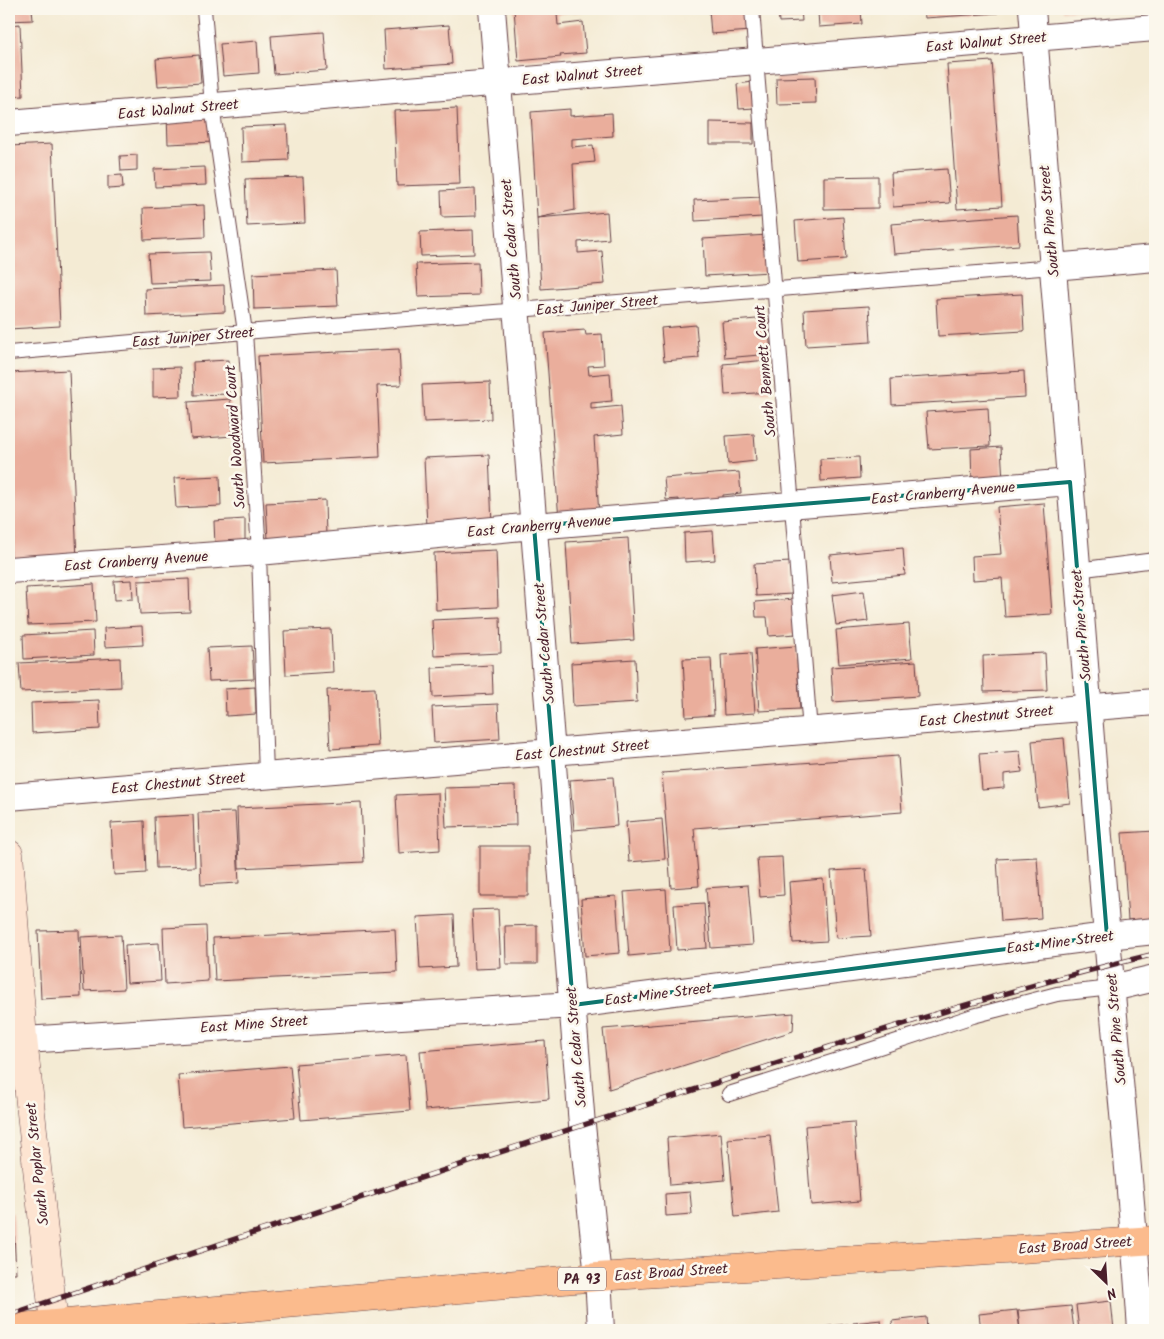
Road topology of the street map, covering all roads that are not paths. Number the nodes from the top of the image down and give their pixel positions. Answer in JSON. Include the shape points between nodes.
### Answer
{"nodes":[{"id":1,"x":204,"y":9,"type":"edge"},
{"id":2,"x":492,"y":9,"type":"edge"},
{"id":3,"x":752,"y":9,"type":"edge"},
{"id":4,"x":1032,"y":9,"type":"edge"},
{"id":5,"x":1155,"y":28,"type":"edge"},
{"id":6,"x":1034,"y":38,"type":"junction"},
{"id":7,"x":757,"y":61,"type":"junction"},
{"id":8,"x":498,"y":82,"type":"junction"},
{"id":9,"x":212,"y":106,"type":"junction"},
{"id":10,"x":9,"y":123,"type":"edge"},
{"id":11,"x":1155,"y":258,"type":"edge"},
{"id":12,"x":1052,"y":267,"type":"junction"},
{"id":13,"x":775,"y":290,"type":"junction"},
{"id":14,"x":517,"y":311,"type":"junction"},
{"id":15,"x":245,"y":332,"type":"junction"},
{"id":16,"x":9,"y":353,"type":"edge"},
{"id":17,"x":1070,"y":482,"type":"junction"},
{"id":18,"x":792,"y":505,"type":"junction"},
{"id":19,"x":534,"y":526,"type":"junction"},
{"id":20,"x":259,"y":552,"type":"junction"},
{"id":21,"x":1155,"y":560,"type":"edge"},
{"id":22,"x":9,"y":570,"type":"edge"},
{"id":23,"x":1077,"y":570,"type":"junction"},
{"id":24,"x":1155,"y":702,"type":"edge"},
{"id":25,"x":1088,"y":708,"type":"junction"},
{"id":26,"x":810,"y":731,"type":"junction"},
{"id":27,"x":552,"y":752,"type":"junction"},
{"id":28,"x":266,"y":776,"type":"junction"},
{"id":29,"x":9,"y":797,"type":"edge"},
{"id":30,"x":9,"y":854,"type":"edge"},
{"id":31,"x":1155,"y":931,"type":"edge"},
{"id":32,"x":1107,"y":936,"type":"junction"},
{"id":33,"x":1155,"y":978,"type":"edge"},
{"id":34,"x":1112,"y":988,"type":"junction"},
{"id":35,"x":573,"y":1005,"type":"junction"},
{"id":36,"x":16,"y":1040,"type":"edge"},
{"id":37,"x":729,"y":1094,"type":"dead end"},
{"id":38,"x":1145,"y":1240,"type":"edge"},
{"id":39,"x":598,"y":1277,"type":"junction"},
{"id":40,"x":54,"y":1327,"type":"edge"},
{"id":41,"x":9,"y":1328,"type":"edge"},
{"id":42,"x":601,"y":1330,"type":"edge"},
{"id":43,"x":1141,"y":1330,"type":"edge"}],
"edges":[{"from":1,"to":9,"type":"lane","name":"South Woodward Court"},
{"from":2,"to":8,"type":"street","name":"South Cedar Street"},
{"from":3,"to":7,"type":"lane","name":"South Bennett Court"},
{"from":4,"to":6,"type":"street","name":"South Pine Street"},
{"from":5,"to":6,"type":"street","name":"East Walnut Street"},
{"from":6,"to":7,"type":"street","name":"East Walnut Street"},
{"from":6,"to":12,"type":"street","name":"South Pine Street"},
{"from":7,"to":8,"type":"street","name":"East Walnut Street"},
{"from":7,"to":13,"type":"lane","name":"South Bennett Court"},
{"from":8,"to":9,"type":"street","name":"East Walnut Street"},
{"from":8,"to":14,"type":"street","name":"South Cedar Street"},
{"from":9,"to":10,"type":"street","name":"East Walnut Street"},
{"from":9,"to":15,"type":"lane","name":"South Woodward Court"},
{"from":11,"to":12,"type":"street","name":"East Juniper Street"},
{"from":12,"to":13,"type":"lane","name":"East Juniper Street"},
{"from":12,"to":17,"type":"street","name":"South Pine Street"},
{"from":13,"to":14,"type":"lane","name":"East Juniper Street"},
{"from":13,"to":18,"type":"lane","name":"South Bennett Court"},
{"from":14,"to":15,"type":"lane","name":"East Juniper Street"},
{"from":14,"to":19,"type":"street","name":"South Cedar Street"},
{"from":15,"to":16,"type":"lane","name":"East Juniper Street"},
{"from":15,"to":20,"type":"lane","name":"South Woodward Court"},
{"from":17,"to":18,"type":"street","name":"East Cranberry Avenue"},
{"from":17,"to":23,"type":"street","name":"South Pine Street"},
{"from":18,"to":19,"type":"street","name":"East Cranberry Avenue"},
{"from":18,"to":26,"type":"lane","name":"South Bennett Court"},
{"from":19,"to":20,"type":"street","name":"East Cranberry Avenue"},
{"from":19,"to":27,"type":"street","name":"South Cedar Street"},
{"from":20,"to":22,"type":"street","name":"East Cranberry Avenue"},
{"from":20,"to":28,"type":"lane","name":"South Woodward Court"},
{"from":21,"to":23,"type":"lane"},
{"from":23,"to":25,"type":"street","name":"South Pine Street"},
{"from":24,"to":25,"type":"street","name":"East Chestnut Street"},
{"from":25,"to":26,"type":"street","name":"East Chestnut Street"},
{"from":25,"to":32,"type":"street","name":"South Pine Street"},
{"from":26,"to":27,"type":"street","name":"East Chestnut Street"},
{"from":27,"to":28,"type":"street","name":"East Chestnut Street"},
{"from":27,"to":35,"type":"street","name":"South Cedar Street"},
{"from":28,"to":29,"type":"street","name":"East Chestnut Street"},
{"from":30,"to":36,"type":"main road","name":"South Poplar Street"},
{"from":31,"to":32,"type":"street","name":"East Mine Street"},
{"from":32,"to":34,"type":"street","name":"South Pine Street"},
{"from":32,"to":35,"type":"street","name":"East Mine Street"},
{"from":33,"to":34,"type":"street"},
{"from":34,"to":37,"type":"lane","via":[[1057,994],[973,1016]]},
{"from":34,"to":38,"type":"street","name":"South Pine Street"},
{"from":35,"to":36,"type":"street","name":"East Mine Street"},
{"from":35,"to":39,"type":"street","name":"South Cedar Street"},
{"from":36,"to":40,"type":"main road","name":"South Poplar Street"},
{"from":38,"to":39,"type":"highway","name":"East Broad Street","number":"PA 93"},
{"from":38,"to":43,"type":"street","name":"South Pine Street"},
{"from":39,"to":40,"type":"highway","name":"East Broad Street","number":"PA 93"},
{"from":39,"to":42,"type":"street","name":"South Cedar Street"},
{"from":40,"to":41,"type":"highway","name":"East Broad Street","number":"PA 93"}]}
